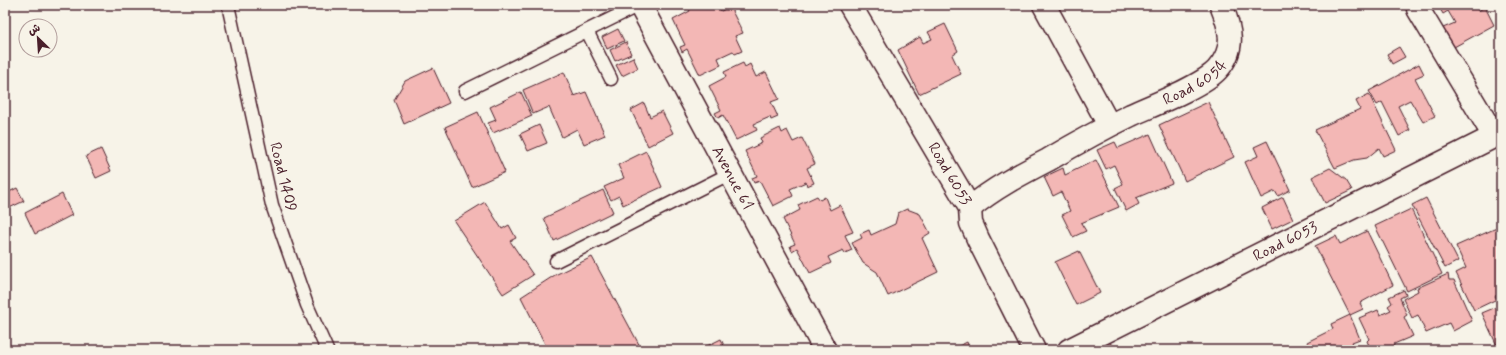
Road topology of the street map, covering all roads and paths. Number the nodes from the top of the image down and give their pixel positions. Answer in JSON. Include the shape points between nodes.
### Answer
{"nodes":[{"id":1,"x":228,"y":5,"type":"edge"},
{"id":2,"x":640,"y":5,"type":"edge"},
{"id":3,"x":850,"y":5,"type":"edge"},
{"id":4,"x":1044,"y":5,"type":"edge"},
{"id":5,"x":1221,"y":5,"type":"edge"},
{"id":6,"x":1418,"y":9,"type":"dead end"},
{"id":7,"x":587,"y":31,"type":"junction"},
{"id":8,"x":610,"y":79,"type":"dead end"},
{"id":9,"x":465,"y":91,"type":"dead end"},
{"id":10,"x":1109,"y":125,"type":"junction"},
{"id":11,"x":1498,"y":134,"type":"edge"},
{"id":12,"x":731,"y":173,"type":"junction"},
{"id":13,"x":970,"y":208,"type":"junction"},
{"id":14,"x":556,"y":261,"type":"dead end"},
{"id":15,"x":327,"y":350,"type":"edge"},
{"id":16,"x":825,"y":350,"type":"edge"},
{"id":17,"x":1034,"y":350,"type":"edge"},
{"id":18,"x":1069,"y":350,"type":"edge"}],
"edges":[{"from":1,"to":15,"type":"lane","name":"Road 1409","via":[[272,205],[302,291]]},
{"from":2,"to":7,"type":"lane"},
{"from":2,"to":12,"type":"street","name":"Avenue 61"},
{"from":3,"to":13,"type":"street","name":"Road 6053"},
{"from":4,"to":10,"type":"street"},
{"from":5,"to":10,"type":"street","name":"Road 6054","via":[[1228,22],[1231,40],[1226,56],[1217,70],[1202,82]]},
{"from":6,"to":11,"type":"street"},
{"from":7,"to":8,"type":"lane"},
{"from":7,"to":9,"type":"lane"},
{"from":10,"to":13,"type":"street","name":"Road 6054","via":[[1000,186]]},
{"from":11,"to":18,"type":"street","name":"Road 6053"},
{"from":12,"to":14,"type":"lane"},
{"from":12,"to":16,"type":"street","name":"Avenue 61"},
{"from":13,"to":17,"type":"street","name":"Road 6053","via":[[971,223],[978,239]]}]}
